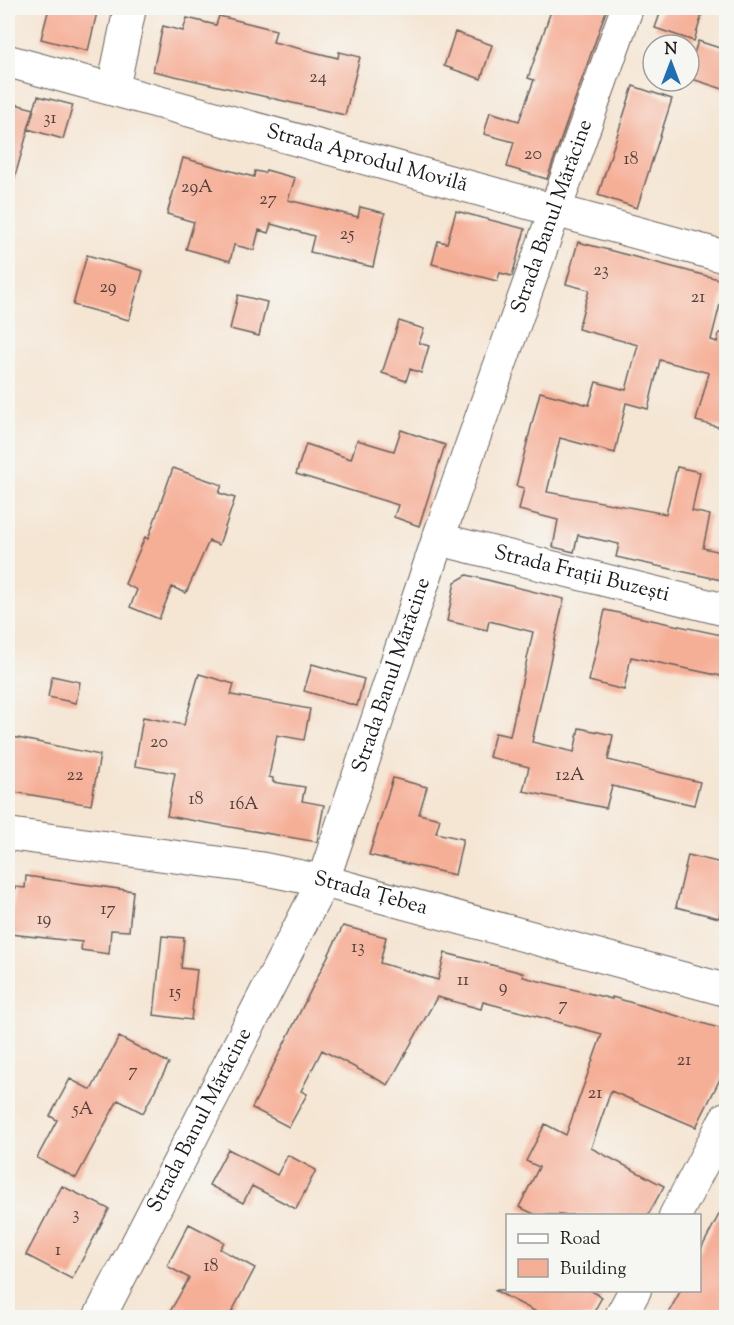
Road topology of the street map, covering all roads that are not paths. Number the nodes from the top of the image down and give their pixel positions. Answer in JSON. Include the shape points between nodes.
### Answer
{"nodes":[{"id":1,"x":130,"y":8,"type":"edge"},
{"id":2,"x":627,"y":8,"type":"edge"},
{"id":3,"x":8,"y":61,"type":"edge"},
{"id":4,"x":113,"y":89,"type":"junction"},
{"id":5,"x":553,"y":211,"type":"junction"},
{"id":6,"x":726,"y":257,"type":"edge"},
{"id":7,"x":438,"y":539,"type":"junction"},
{"id":8,"x":726,"y":610,"type":"edge"},
{"id":9,"x":8,"y":834,"type":"edge"},
{"id":10,"x":322,"y":881,"type":"junction"},
{"id":11,"x":726,"y":990,"type":"edge"},
{"id":12,"x":726,"y":1118,"type":"edge"},
{"id":13,"x":676,"y":1214,"type":"edge"},
{"id":14,"x":634,"y":1292,"type":"edge"},
{"id":15,"x":99,"y":1317,"type":"edge"},
{"id":16,"x":620,"y":1317,"type":"edge"}],
"edges":[{"from":1,"to":4,"type":"street"},
{"from":2,"to":5,"type":"street","name":"Strada Banul Mărăcine"},
{"from":3,"to":4,"type":"street","name":"Strada Aprodul Movilă"},
{"from":4,"to":5,"type":"street","name":"Strada Aprodul Movilă"},
{"from":5,"to":6,"type":"street","name":"Strada Aprodul Movilă"},
{"from":5,"to":7,"type":"street","name":"Strada Banul Mărăcine"},
{"from":7,"to":8,"type":"street","name":"Strada Frații Buzești"},
{"from":7,"to":10,"type":"street","name":"Strada Banul Mărăcine"},
{"from":9,"to":10,"type":"street","name":"Strada Țebea","via":[[260,868]]},
{"from":10,"to":11,"type":"street","name":"Strada Țebea"},
{"from":10,"to":15,"type":"street","name":"Strada Banul Mărăcine"},
{"from":12,"to":13,"type":"street"},
{"from":14,"to":16,"type":"street"}]}
